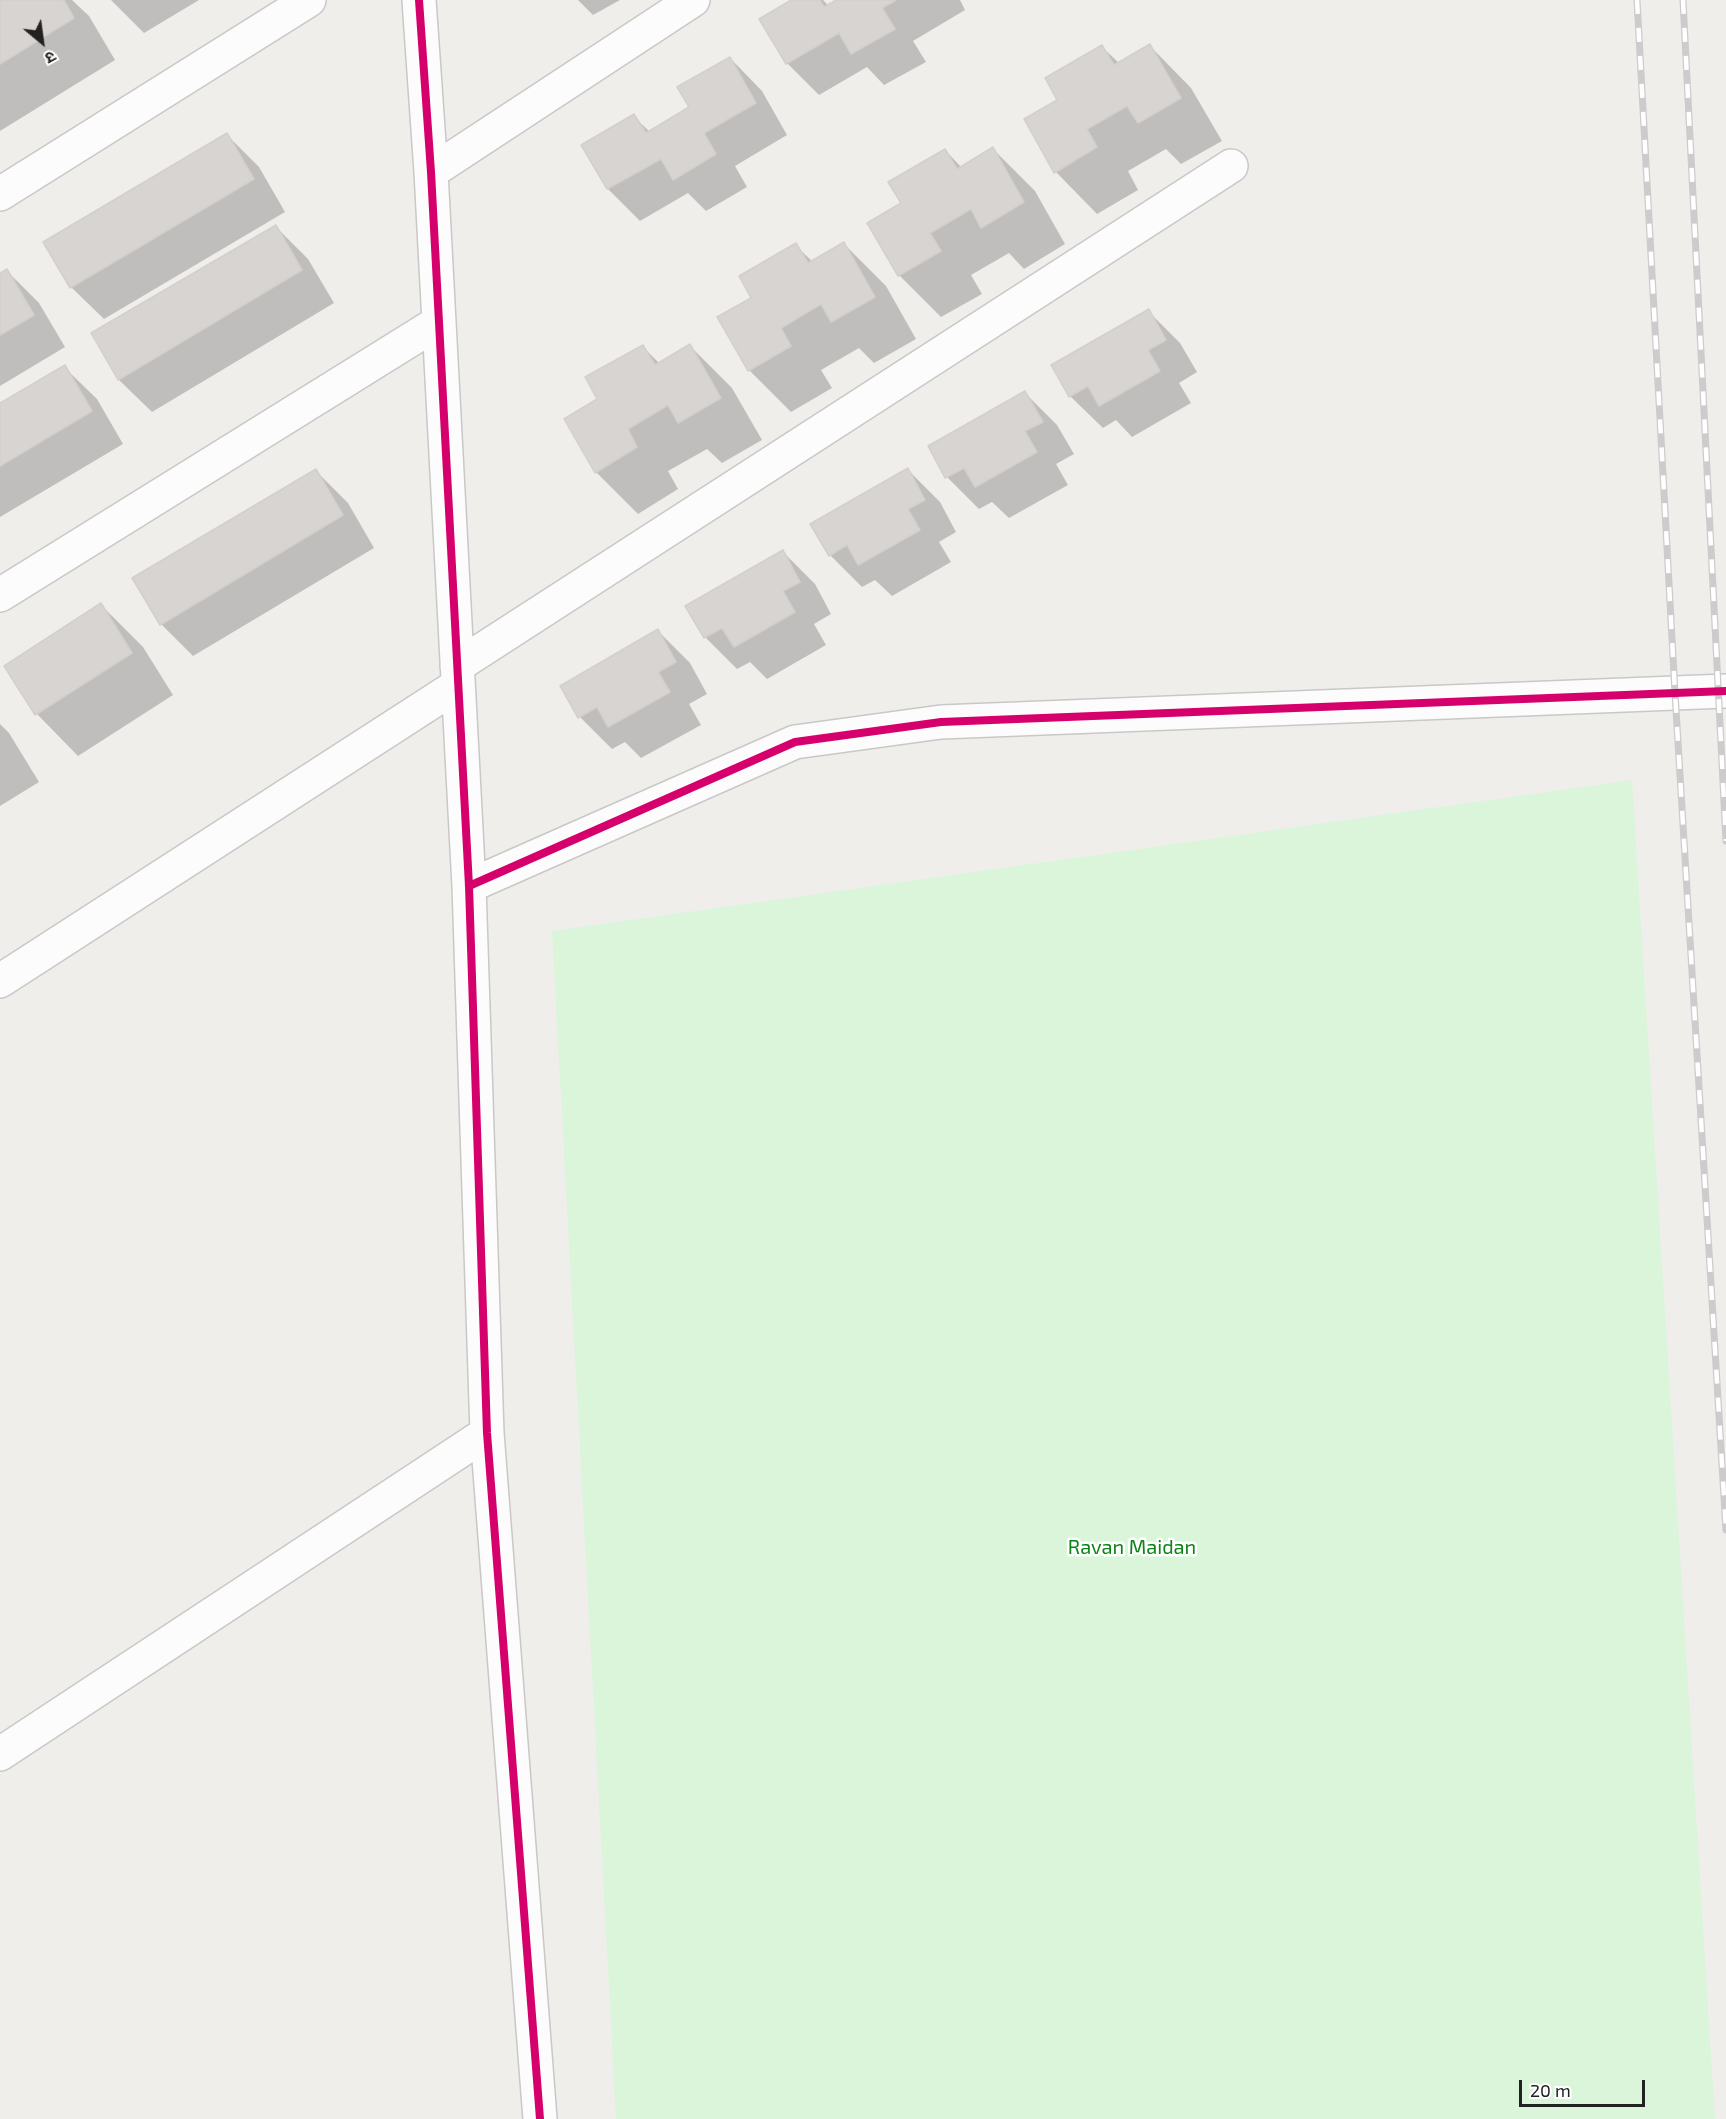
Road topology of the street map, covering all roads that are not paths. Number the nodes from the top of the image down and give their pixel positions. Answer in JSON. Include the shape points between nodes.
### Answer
{"nodes":[{"id":1,"x":309,"y":0,"type":"edge"},
{"id":2,"x":419,"y":0,"type":"edge"},
{"id":3,"x":693,"y":0,"type":"edge"},
{"id":4,"x":1231,"y":166,"type":"dead end"},
{"id":5,"x":431,"y":172,"type":"junction"},
{"id":6,"x":0,"y":194,"type":"edge"},
{"id":7,"x":439,"y":322,"type":"junction"},
{"id":8,"x":0,"y":595,"type":"edge"},
{"id":9,"x":458,"y":675,"type":"junction"},
{"id":10,"x":1726,"y":691,"type":"edge"},
{"id":11,"x":469,"y":885,"type":"junction"},
{"id":12,"x":0,"y":981,"type":"edge"},
{"id":13,"x":487,"y":1433,"type":"junction"},
{"id":14,"x":0,"y":1754,"type":"edge"},
{"id":15,"x":540,"y":2119,"type":"edge"}],
"edges":[{"from":1,"to":6,"type":"street"},
{"from":2,"to":5,"type":"street"},
{"from":3,"to":5,"type":"street"},
{"from":4,"to":9,"type":"street"},
{"from":5,"to":7,"type":"street"},
{"from":7,"to":8,"type":"street"},
{"from":7,"to":9,"type":"street"},
{"from":9,"to":11,"type":"street"},
{"from":9,"to":12,"type":"street"},
{"from":10,"to":11,"type":"street","via":[[941,722],[795,742]]},
{"from":11,"to":13,"type":"street"},
{"from":13,"to":14,"type":"street"},
{"from":13,"to":15,"type":"street"}]}
